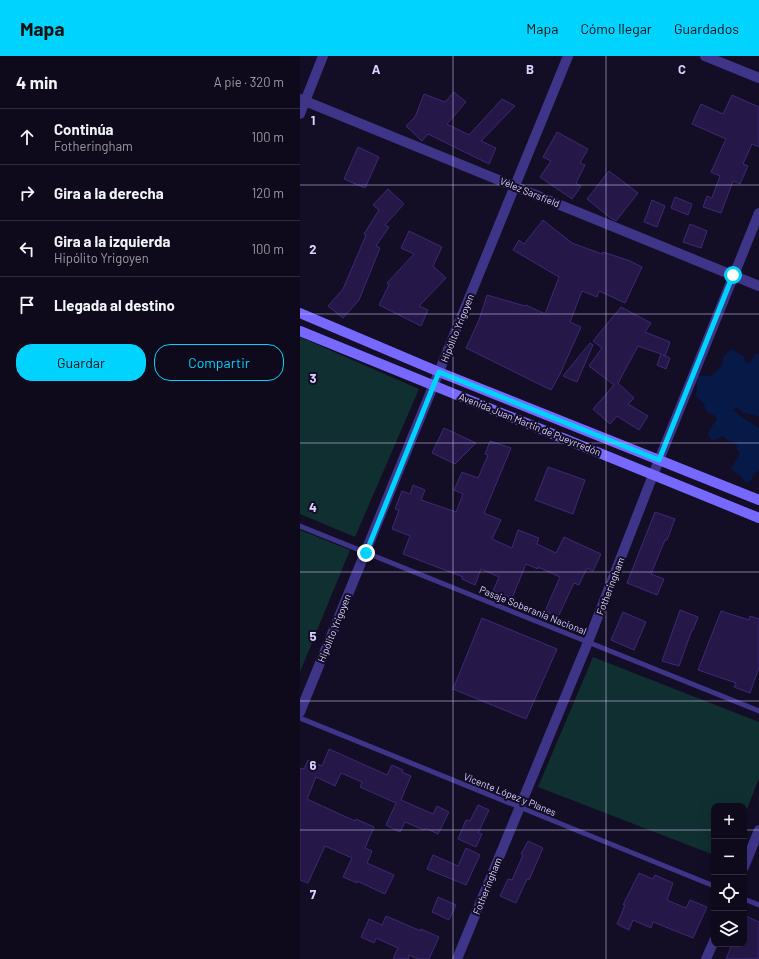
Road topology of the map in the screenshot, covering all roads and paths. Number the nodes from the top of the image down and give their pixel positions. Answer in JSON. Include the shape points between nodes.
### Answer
{"nodes":[{"id":1,"x":323,"y":56,"type":"edge"},
{"id":2,"x":568,"y":56,"type":"edge"},
{"id":3,"x":705,"y":56,"type":"edge"},
{"id":4,"x":759,"y":78,"type":"edge"},
{"id":5,"x":303,"y":100,"type":"edge"},
{"id":6,"x":300,"y":114,"type":"edge"},
{"id":7,"x":515,"y":186,"type":"junction"},
{"id":8,"x":759,"y":213,"type":"edge"},
{"id":9,"x":733,"y":275,"type":"junction"},
{"id":10,"x":759,"y":286,"type":"edge"},
{"id":11,"x":300,"y":313,"type":"edge"},
{"id":12,"x":300,"y":331,"type":"edge"},
{"id":13,"x":439,"y":372,"type":"junction"},
{"id":14,"x":434,"y":385,"type":"junction"},
{"id":15,"x":659,"y":460,"type":"junction"},
{"id":16,"x":653,"y":475,"type":"junction"},
{"id":17,"x":759,"y":500,"type":"edge"},
{"id":18,"x":759,"y":518,"type":"edge"},
{"id":19,"x":300,"y":526,"type":"edge"},
{"id":20,"x":366,"y":553,"type":"junction"},
{"id":21,"x":588,"y":642,"type":"junction"},
{"id":22,"x":759,"y":711,"type":"edge"},
{"id":23,"x":300,"y":712,"type":"edge"},
{"id":24,"x":300,"y":718,"type":"edge"},
{"id":25,"x":519,"y":807,"type":"junction"},
{"id":26,"x":759,"y":830,"type":"edge"},
{"id":27,"x":747,"y":860,"type":"edge"},
{"id":28,"x":711,"y":885,"type":"edge"},
{"id":29,"x":747,"y":900,"type":"edge"},
{"id":30,"x":759,"y":905,"type":"edge"},
{"id":31,"x":711,"y":947,"type":"edge"},
{"id":32,"x":457,"y":959,"type":"edge"},
{"id":33,"x":706,"y":959,"type":"edge"}],
"edges":[{"from":1,"to":5,"type":"street"},
{"from":2,"to":7,"type":"street","name":"Hipólito Yrigoyen"},
{"from":3,"to":4,"type":"street"},
{"from":5,"to":6,"type":"street"},
{"from":5,"to":7,"type":"street","name":"Vélez Sarsfield"},
{"from":7,"to":9,"type":"street","name":"Vélez Sarsfield"},
{"from":7,"to":13,"type":"street","name":"Hipólito Yrigoyen"},
{"from":8,"to":9,"type":"street","name":"Fotheringham"},
{"from":9,"to":10,"type":"street","name":"Vélez Sarsfield"},
{"from":9,"to":15,"type":"street","name":"Fotheringham"},
{"from":11,"to":13,"type":"main road","name":"Avenida Juan Martin de Pueyrredón"},
{"from":12,"to":14,"type":"main road","name":"Avenida Juan Martin de Pueyrredón"},
{"from":13,"to":14,"type":"street","name":"Hipólito Yrigoyen"},
{"from":13,"to":15,"type":"main road","name":"Avenida Juan Martin de Pueyrredón"},
{"from":14,"to":16,"type":"main road","name":"Avenida Juan Martin de Pueyrredón"},
{"from":14,"to":20,"type":"street","name":"Hipólito Yrigoyen"},
{"from":15,"to":16,"type":"street","name":"Fotheringham"},
{"from":15,"to":17,"type":"main road","name":"Avenida Juan Martin de Pueyrredón"},
{"from":16,"to":18,"type":"main road","name":"Avenida Juan Martin de Pueyrredón"},
{"from":16,"to":21,"type":"street","name":"Fotheringham"},
{"from":19,"to":20,"type":"lane","name":"Pasaje Soberania Nacional"},
{"from":20,"to":21,"type":"lane","name":"Pasaje Soberania Nacional"},
{"from":20,"to":23,"type":"street","name":"Hipólito Yrigoyen"},
{"from":21,"to":22,"type":"lane","name":"Pasaje Soberania Nacional"},
{"from":21,"to":25,"type":"street","name":"Fotheringham"},
{"from":24,"to":25,"type":"lane","name":"Vicente López y Planes"},
{"from":25,"to":28,"type":"lane","name":"Vicente López y Planes"},
{"from":25,"to":32,"type":"street","name":"Fotheringham"},
{"from":26,"to":27,"type":"street"},
{"from":29,"to":30,"type":"lane"},
{"from":31,"to":33,"type":"street"}]}
